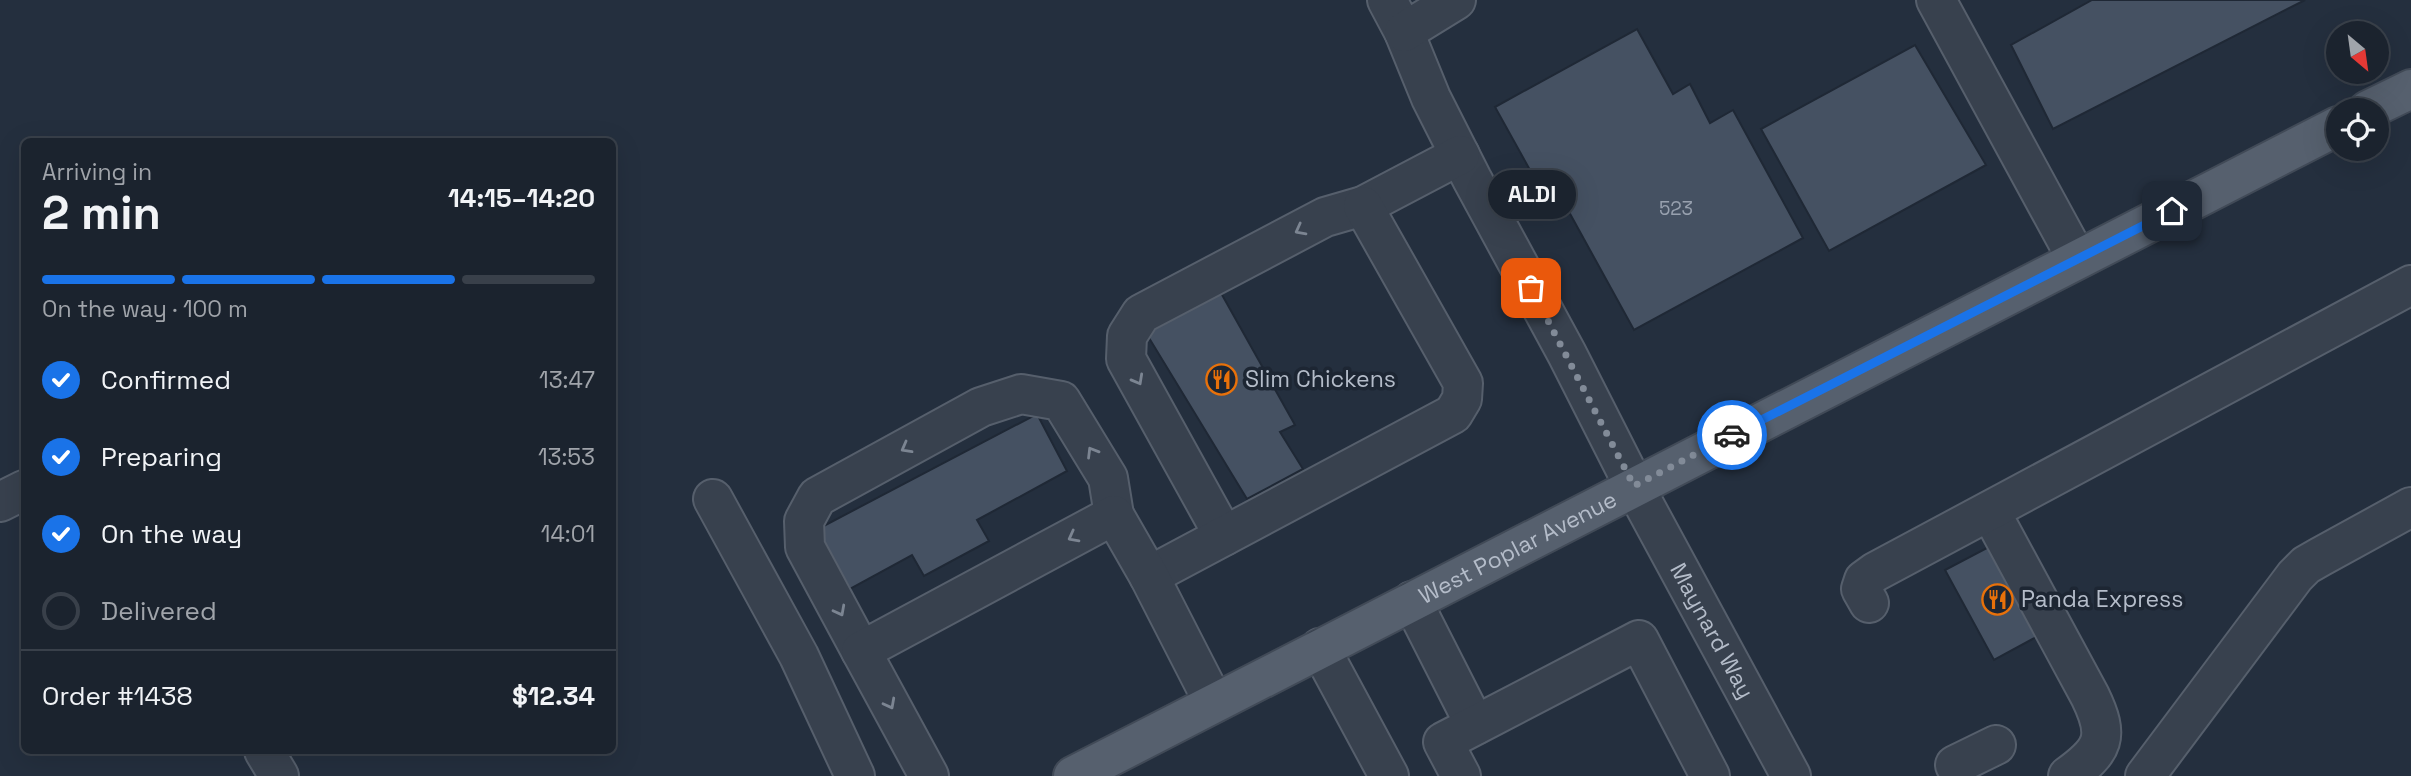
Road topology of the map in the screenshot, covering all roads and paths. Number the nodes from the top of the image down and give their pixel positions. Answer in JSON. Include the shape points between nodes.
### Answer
{"nodes":[{"id":1,"x":1455,"y":0,"type":"edge"},
{"id":2,"x":1936,"y":0,"type":"edge"},
{"id":3,"x":1395,"y":16,"type":"edge"},
{"id":4,"x":2411,"y":89,"type":"edge"},
{"id":5,"x":2389,"y":100,"type":"edge"},
{"id":6,"x":2326,"y":132,"type":"edge"},
{"id":7,"x":1460,"y":155,"type":"junction"},
{"id":8,"x":1363,"y":206,"type":"junction"},
{"id":9,"x":2077,"y":259,"type":"junction"},
{"id":10,"x":2411,"y":285,"type":"edge"},
{"id":11,"x":1634,"y":486,"type":"junction"},
{"id":12,"x":21,"y":492,"type":"edge"},
{"id":13,"x":713,"y":499,"type":"dead end"},
{"id":14,"x":0,"y":502,"type":"edge"},
{"id":15,"x":2411,"y":507,"type":"edge"},
{"id":16,"x":1990,"y":511,"type":"junction"},
{"id":17,"x":1114,"y":515,"type":"junction"},
{"id":18,"x":1224,"y":536,"type":"junction"},
{"id":19,"x":1149,"y":576,"type":"junction"},
{"id":20,"x":1412,"y":601,"type":"junction"},
{"id":21,"x":1869,"y":603,"type":"dead end"},
{"id":22,"x":1320,"y":648,"type":"junction"},
{"id":23,"x":861,"y":651,"type":"junction"},
{"id":24,"x":1214,"y":703,"type":"junction"},
{"id":25,"x":1475,"y":725,"type":"junction"},
{"id":26,"x":1996,"y":745,"type":"dead end"},
{"id":27,"x":266,"y":754,"type":"edge"},
{"id":28,"x":1955,"y":765,"type":"dead end"},
{"id":29,"x":279,"y":776,"type":"edge"},
{"id":30,"x":855,"y":776,"type":"edge"},
{"id":31,"x":929,"y":776,"type":"edge"},
{"id":32,"x":1073,"y":776,"type":"edge"},
{"id":33,"x":1389,"y":776,"type":"edge"},
{"id":34,"x":1461,"y":776,"type":"edge"},
{"id":35,"x":1710,"y":776,"type":"edge"},
{"id":36,"x":1791,"y":776,"type":"edge"},
{"id":37,"x":2068,"y":776,"type":"edge"},
{"id":38,"x":2145,"y":776,"type":"edge"}],
"edges":[{"from":1,"to":3,"type":"street"},
{"from":2,"to":9,"type":"street"},
{"from":3,"to":7,"type":"street","name":"Maynard Way"},
{"from":4,"to":5,"type":"main road"},
{"from":6,"to":9,"type":"main road","name":"West Poplar Avenue"},
{"from":7,"to":8,"type":"street"},
{"from":7,"to":11,"type":"street","name":"Maynard Way"},
{"from":8,"to":18,"type":"street","via":[[1463,383],[1462,399],[1453,414]]},
{"from":8,"to":18,"type":"street","one_way":true,"via":[[1325,217],[1142,314],[1127,337],[1126,359]]},
{"from":9,"to":11,"type":"main road","name":"West Poplar Avenue"},
{"from":10,"to":16,"type":"street"},
{"from":11,"to":20,"type":"main road","name":"West Poplar Avenue"},
{"from":11,"to":36,"type":"street","name":"Maynard Way"},
{"from":12,"to":14,"type":"street"},
{"from":13,"to":30,"type":"street","via":[[799,656]]},
{"from":15,"to":38,"type":"street","via":[[2313,561],[2295,576]]},
{"from":16,"to":21,"type":"street","via":[[1864,580],[1861,589]]},
{"from":16,"to":37,"type":"street","via":[[2100,721],[2098,751]]},
{"from":17,"to":19,"type":"street"},
{"from":17,"to":23,"type":"street","one_way":true},
{"from":17,"to":23,"type":"street","one_way":true,"via":[[1108,478],[1061,401],[1021,394],[981,407],[817,497],[804,521],[805,547]]},
{"from":18,"to":19,"type":"street"},
{"from":19,"to":24,"type":"street"},
{"from":20,"to":22,"type":"main road","name":"West Poplar Avenue"},
{"from":20,"to":25,"type":"street"},
{"from":22,"to":24,"type":"main road","name":"West Poplar Avenue"},
{"from":22,"to":33,"type":"street"},
{"from":23,"to":31,"type":"street","one_way":true},
{"from":24,"to":32,"type":"main road","name":"West Poplar Avenue"},
{"from":25,"to":34,"type":"street","via":[[1443,741]]},
{"from":25,"to":35,"type":"street","via":[[1639,640]]},
{"from":26,"to":28,"type":"street"},
{"from":27,"to":29,"type":"street"}]}
